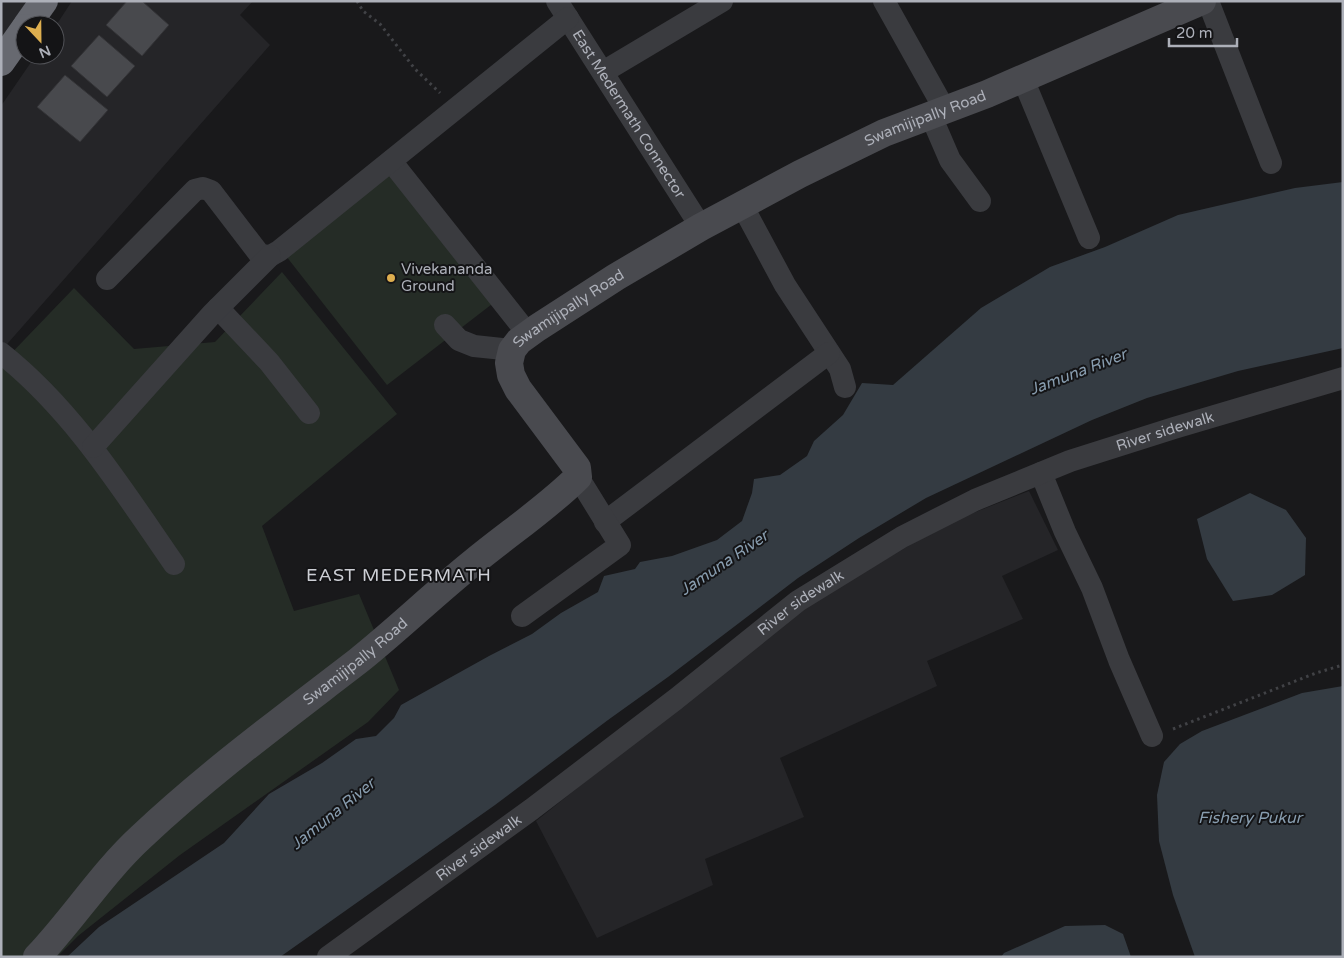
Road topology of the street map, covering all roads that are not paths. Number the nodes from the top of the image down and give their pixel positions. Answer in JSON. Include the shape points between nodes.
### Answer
{"nodes":[{"id":1,"x":44,"y":1,"type":"edge"},
{"id":2,"x":722,"y":1,"type":"edge"},
{"id":3,"x":884,"y":1,"type":"edge"},
{"id":4,"x":1202,"y":1,"type":"edge"},
{"id":5,"x":1208,"y":1,"type":"edge"},
{"id":6,"x":562,"y":10,"type":"edge"},
{"id":7,"x":34,"y":15,"type":"edge"},
{"id":8,"x":15,"y":42,"type":"edge"},
{"id":9,"x":1,"y":62,"type":"edge"},
{"id":10,"x":603,"y":72,"type":"junction"},
{"id":11,"x":1023,"y":79,"type":"junction"},
{"id":12,"x":938,"y":113,"type":"junction"},
{"id":13,"x":391,"y":161,"type":"junction"},
{"id":14,"x":1271,"y":163,"type":"dead end"},
{"id":15,"x":980,"y":201,"type":"dead end"},
{"id":16,"x":742,"y":205,"type":"junction"},
{"id":17,"x":701,"y":227,"type":"junction"},
{"id":18,"x":1089,"y":238,"type":"dead end"},
{"id":19,"x":270,"y":256,"type":"junction"},
{"id":20,"x":107,"y":279,"type":"dead end"},
{"id":21,"x":218,"y":308,"type":"junction"},
{"id":22,"x":445,"y":325,"type":"dead end"},
{"id":23,"x":520,"y":342,"type":"junction"},
{"id":24,"x":1,"y":353,"type":"edge"},
{"id":25,"x":829,"y":353,"type":"junction"},
{"id":26,"x":1343,"y":378,"type":"edge"},
{"id":27,"x":845,"y":387,"type":"dead end"},
{"id":28,"x":309,"y":413,"type":"dead end"},
{"id":29,"x":93,"y":447,"type":"junction"},
{"id":30,"x":1041,"y":473,"type":"junction"},
{"id":31,"x":578,"y":477,"type":"junction"},
{"id":32,"x":605,"y":522,"type":"junction"},
{"id":33,"x":174,"y":564,"type":"dead end"},
{"id":34,"x":522,"y":616,"type":"dead end"},
{"id":35,"x":1152,"y":736,"type":"road end"},
{"id":36,"x":37,"y":957,"type":"edge"},
{"id":37,"x":328,"y":957,"type":"edge"}],
"edges":[{"from":1,"to":7,"type":"highway"},
{"from":2,"to":10,"type":"street"},
{"from":3,"to":12,"type":"street"},
{"from":4,"to":11,"type":"street","name":"Swamijipally Road"},
{"from":5,"to":14,"type":"street"},
{"from":6,"to":10,"type":"street","name":"East Medermath Connector"},
{"from":6,"to":13,"type":"street","via":[[456,108]]},
{"from":8,"to":9,"type":"highway"},
{"from":10,"to":17,"type":"street","name":"East Medermath Connector"},
{"from":11,"to":12,"type":"street","name":"Swamijipally Road"},
{"from":11,"to":18,"type":"street"},
{"from":12,"to":15,"type":"street","via":[[950,160]]},
{"from":12,"to":16,"type":"street","name":"Swamijipally Road","via":[[884,133]]},
{"from":13,"to":19,"type":"street"},
{"from":13,"to":23,"type":"street"},
{"from":16,"to":17,"type":"street","name":"Swamijipally Road"},
{"from":16,"to":25,"type":"street","via":[[785,285]]},
{"from":17,"to":23,"type":"street","name":"Swamijipally Road","via":[[616,277]]},
{"from":19,"to":20,"type":"street","via":[[260,255],[210,191],[202,188],[195,190]]},
{"from":19,"to":21,"type":"street"},
{"from":21,"to":28,"type":"street","via":[[269,362]]},
{"from":21,"to":29,"type":"street"},
{"from":22,"to":23,"type":"street","via":[[459,340],[474,346]]},
{"from":23,"to":31,"type":"street","name":"Swamijipally Road","via":[[509,362],[511,375],[518,389],[578,468]]},
{"from":24,"to":29,"type":"street","via":[[24,371]]},
{"from":25,"to":27,"type":"street","via":[[840,369]]},
{"from":25,"to":32,"type":"street"},
{"from":26,"to":30,"type":"street","name":"River sidewalk","via":[[1174,428]]},
{"from":29,"to":33,"type":"street"},
{"from":30,"to":35,"type":"street"},
{"from":30,"to":37,"type":"street","name":"River sidewalk","via":[[975,500],[902,538],[798,601],[532,809]]},
{"from":31,"to":32,"type":"street"},
{"from":31,"to":36,"type":"street","name":"Swamijipally Road","via":[[359,660],[209,777],[140,838],[90,891]]},
{"from":32,"to":34,"type":"street","via":[[620,545]]}]}
